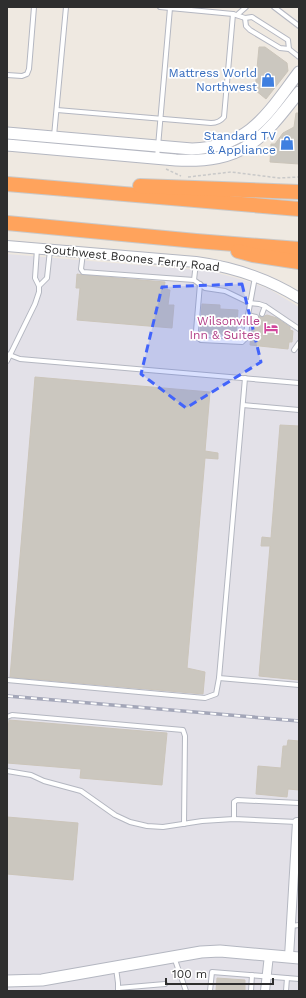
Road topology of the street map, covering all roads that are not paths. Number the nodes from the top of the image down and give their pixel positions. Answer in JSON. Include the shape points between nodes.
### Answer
{"nodes":[{"id":1,"x":34,"y":7,"type":"edge"},
{"id":2,"x":66,"y":7,"type":"edge"},
{"id":3,"x":160,"y":7,"type":"edge"},
{"id":4,"x":227,"y":7,"type":"edge"},
{"id":5,"x":246,"y":7,"type":"edge"},
{"id":6,"x":274,"y":7,"type":"edge"},
{"id":7,"x":170,"y":8,"type":"edge"},
{"id":8,"x":226,"y":13,"type":"junction"},
{"id":9,"x":235,"y":14,"type":"junction"},
{"id":10,"x":245,"y":18,"type":"junction"},
{"id":11,"x":299,"y":26,"type":"edge"},
{"id":12,"x":289,"y":48,"type":"junction"},
{"id":13,"x":299,"y":57,"type":"edge"},
{"id":14,"x":299,"y":72,"type":"edge"},
{"id":15,"x":7,"y":75,"type":"edge"},
{"id":16,"x":299,"y":92,"type":"edge"},
{"id":17,"x":57,"y":110,"type":"junction"},
{"id":18,"x":160,"y":119,"type":"junction"},
{"id":19,"x":7,"y":133,"type":"edge"},
{"id":20,"x":54,"y":137,"type":"junction"},
{"id":21,"x":7,"y":145,"type":"edge"},
{"id":22,"x":158,"y":146,"type":"junction"},
{"id":23,"x":159,"y":162,"type":"junction"},
{"id":24,"x":7,"y":184,"type":"edge"},
{"id":25,"x":299,"y":192,"type":"edge"},
{"id":26,"x":109,"y":193,"type":"junction"},
{"id":27,"x":299,"y":209,"type":"edge"},
{"id":28,"x":7,"y":223,"type":"edge"},
{"id":29,"x":196,"y":241,"type":"junction"},
{"id":30,"x":7,"y":246,"type":"edge"},
{"id":31,"x":37,"y":249,"type":"junction"},
{"id":32,"x":299,"y":249,"type":"edge"},
{"id":33,"x":50,"y":250,"type":"junction"},
{"id":34,"x":83,"y":253,"type":"junction"},
{"id":35,"x":196,"y":262,"type":"junction"},
{"id":36,"x":299,"y":262,"type":"edge"},
{"id":37,"x":255,"y":276,"type":"junction"},
{"id":38,"x":194,"y":280,"type":"junction"},
{"id":39,"x":200,"y":284,"type":"junction"},
{"id":40,"x":39,"y":286,"type":"junction"},
{"id":41,"x":299,"y":298,"type":"edge"},
{"id":42,"x":250,"y":303,"type":"junction"},
{"id":43,"x":265,"y":306,"type":"junction"},
{"id":44,"x":262,"y":314,"type":"dead end"},
{"id":45,"x":248,"y":315,"type":"junction"},
{"id":46,"x":256,"y":317,"type":"dead end"},
{"id":47,"x":299,"y":329,"type":"edge"},
{"id":48,"x":299,"y":343,"type":"edge"},
{"id":49,"x":294,"y":350,"type":"dead end"},
{"id":50,"x":8,"y":354,"type":"edge"},
{"id":51,"x":7,"y":361,"type":"edge"},
{"id":52,"x":245,"y":378,"type":"junction"},
{"id":53,"x":299,"y":383,"type":"edge"},
{"id":54,"x":243,"y":405,"type":"junction"},
{"id":55,"x":299,"y":410,"type":"edge"},
{"id":56,"x":220,"y":678,"type":"junction"},
{"id":57,"x":7,"y":680,"type":"edge"},
{"id":58,"x":299,"y":685,"type":"edge"},
{"id":59,"x":7,"y":717,"type":"edge"},
{"id":60,"x":7,"y":771,"type":"edge"},
{"id":61,"x":299,"y":804,"type":"edge"},
{"id":62,"x":234,"y":819,"type":"junction"},
{"id":63,"x":298,"y":822,"type":"edge"},
{"id":64,"x":184,"y":824,"type":"junction"},
{"id":65,"x":295,"y":925,"type":"edge"},
{"id":66,"x":268,"y":955,"type":"junction"},
{"id":67,"x":174,"y":957,"type":"junction"},
{"id":68,"x":294,"y":957,"type":"edge"},
{"id":69,"x":116,"y":967,"type":"junction"},
{"id":70,"x":252,"y":975,"type":"junction"},
{"id":71,"x":266,"y":976,"type":"junction"},
{"id":72,"x":287,"y":978,"type":"junction"},
{"id":73,"x":299,"y":979,"type":"edge"},
{"id":74,"x":7,"y":981,"type":"edge"},
{"id":75,"x":165,"y":984,"type":"dead end"},
{"id":76,"x":146,"y":986,"type":"junction"},
{"id":77,"x":118,"y":990,"type":"edge"},
{"id":78,"x":146,"y":991,"type":"edge"},
{"id":79,"x":186,"y":991,"type":"edge"},
{"id":80,"x":210,"y":991,"type":"edge"},
{"id":81,"x":251,"y":991,"type":"edge"},
{"id":82,"x":265,"y":991,"type":"edge"},
{"id":83,"x":286,"y":991,"type":"edge"}],
"edges":[{"from":1,"to":15,"type":"lane","via":[[29,69],[27,74],[22,76]]},
{"from":2,"to":17,"type":"lane"},
{"from":3,"to":7,"type":"lane"},
{"from":4,"to":8,"type":"lane"},
{"from":5,"to":9,"type":"lane"},
{"from":6,"to":11,"type":"lane"},
{"from":7,"to":8,"type":"lane"},
{"from":7,"to":18,"type":"lane"},
{"from":8,"to":9,"type":"lane"},
{"from":9,"to":10,"type":"lane"},
{"from":9,"to":18,"type":"lane","via":[[224,117],[215,123]]},
{"from":10,"to":12,"type":"lane","via":[[246,26],[250,30],[280,48]]},
{"from":10,"to":12,"type":"lane","via":[[252,17],[288,40]]},
{"from":12,"to":13,"type":"lane"},
{"from":14,"to":22,"type":"main road","via":[[260,122],[241,136],[202,149]]},
{"from":16,"to":23,"type":"main road","via":[[271,128],[241,150],[202,161]]},
{"from":17,"to":18,"type":"lane"},
{"from":17,"to":20,"type":"lane"},
{"from":18,"to":22,"type":"lane"},
{"from":19,"to":20,"type":"main road"},
{"from":20,"to":22,"type":"main road"},
{"from":21,"to":23,"type":"main road"},
{"from":22,"to":23,"type":"lane"},
{"from":24,"to":26,"type":"highway"},
{"from":25,"to":26,"type":"highway","via":[[122,186]]},
{"from":26,"to":27,"type":"highway"},
{"from":28,"to":29,"type":"highway"},
{"from":29,"to":32,"type":"highway"},
{"from":29,"to":36,"type":"highway","via":[[253,255]]},
{"from":30,"to":31,"type":"street","name":"Southwest Boones Ferry Road"},
{"from":31,"to":33,"type":"street","name":"Southwest Boones Ferry Road"},
{"from":31,"to":40,"type":"lane","via":[[35,278]]},
{"from":33,"to":34,"type":"street","name":"Southwest Boones Ferry Road"},
{"from":33,"to":40,"type":"lane","via":[[47,278]]},
{"from":34,"to":35,"type":"street","name":"Southwest Boones Ferry Road"},
{"from":34,"to":38,"type":"lane","via":[[83,272]]},
{"from":35,"to":37,"type":"street","name":"Southwest Boones Ferry Road"},
{"from":35,"to":38,"type":"lane"},
{"from":37,"to":41,"type":"street","name":"Southwest Boones Ferry Road"},
{"from":37,"to":42,"type":"lane"},
{"from":38,"to":39,"type":"lane"},
{"from":39,"to":42,"type":"lane","via":[[204,288],[225,291]]},
{"from":39,"to":45,"type":"lane","via":[[196,331],[200,340],[242,342],[246,338]]},
{"from":40,"to":50,"type":"lane","via":[[35,304]]},
{"from":42,"to":43,"type":"lane"},
{"from":42,"to":45,"type":"lane"},
{"from":43,"to":44,"type":"lane"},
{"from":43,"to":47,"type":"lane"},
{"from":45,"to":46,"type":"lane"},
{"from":48,"to":49,"type":"lane"},
{"from":50,"to":51,"type":"lane"},
{"from":50,"to":52,"type":"lane","via":[[20,359]]},
{"from":52,"to":53,"type":"lane"},
{"from":52,"to":54,"type":"lane"},
{"from":54,"to":55,"type":"lane"},
{"from":54,"to":56,"type":"lane"},
{"from":56,"to":57,"type":"lane","via":[[216,694],[205,698]]},
{"from":56,"to":58,"type":"lane"},
{"from":59,"to":64,"type":"lane","via":[[12,715],[183,730]]},
{"from":60,"to":64,"type":"lane","via":[[31,775],[81,791],[111,813],[135,824],[163,827]]},
{"from":61,"to":62,"type":"lane","via":[[237,800],[234,802]]},
{"from":62,"to":63,"type":"lane"},
{"from":62,"to":64,"type":"lane"},
{"from":63,"to":65,"type":"street"},
{"from":65,"to":68,"type":"street"},
{"from":66,"to":67,"type":"main road","via":[[213,951]]},
{"from":66,"to":68,"type":"main road"},
{"from":66,"to":71,"type":"street"},
{"from":67,"to":69,"type":"main road"},
{"from":67,"to":79,"type":"lane"},
{"from":69,"to":74,"type":"main road","via":[[36,981]]},
{"from":69,"to":77,"type":"lane"},
{"from":70,"to":71,"type":"lane"},
{"from":70,"to":80,"type":"lane","via":[[212,972]]},
{"from":70,"to":81,"type":"lane"},
{"from":71,"to":72,"type":"lane"},
{"from":71,"to":82,"type":"street"},
{"from":72,"to":73,"type":"lane"},
{"from":72,"to":83,"type":"lane"},
{"from":75,"to":76,"type":"lane"},
{"from":76,"to":77,"type":"lane"},
{"from":76,"to":78,"type":"lane"}]}
